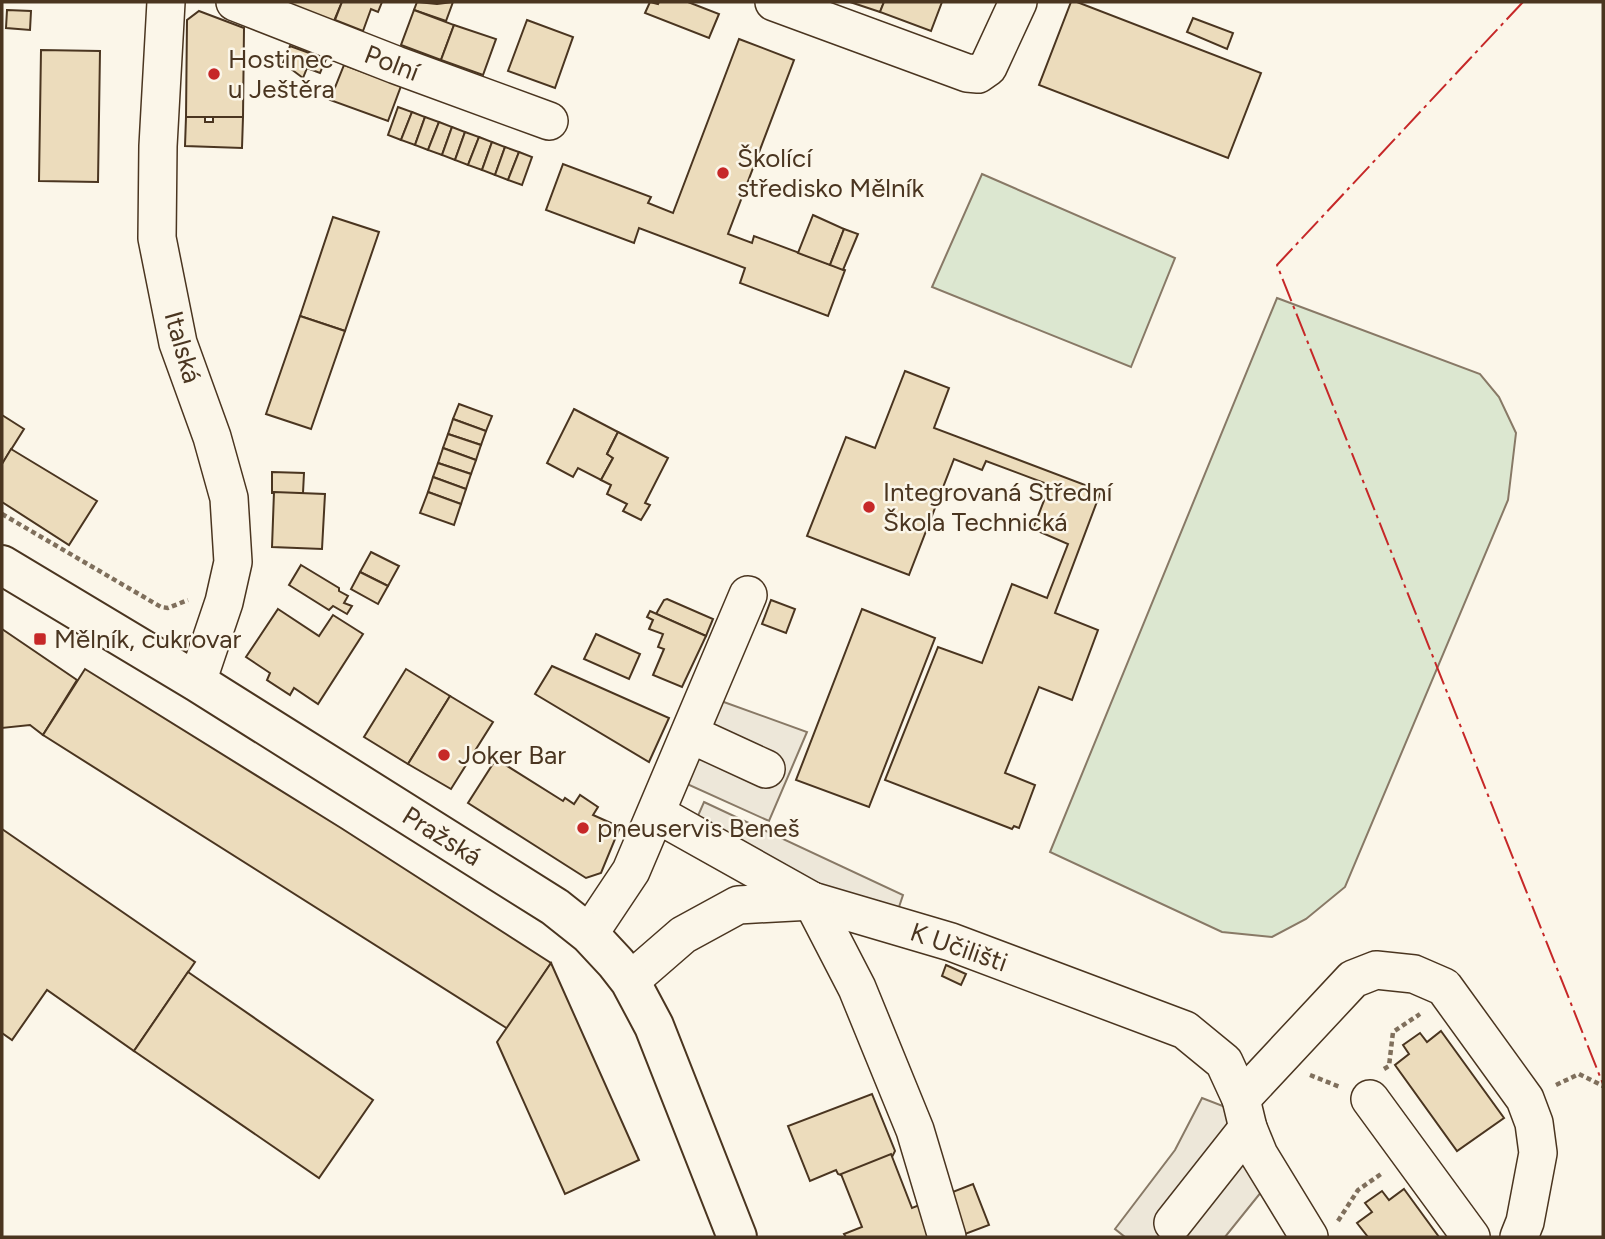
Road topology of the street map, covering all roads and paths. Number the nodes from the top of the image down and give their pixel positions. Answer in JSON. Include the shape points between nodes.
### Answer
{"nodes":[{"id":1,"x":166,"y":2,"type":"edge"},
{"id":2,"x":236,"y":2,"type":"edge"},
{"id":3,"x":774,"y":2,"type":"edge"},
{"id":4,"x":1018,"y":2,"type":"edge"},
{"id":5,"x":549,"y":121,"type":"dead end"},
{"id":6,"x":2,"y":514,"type":"edge"},
{"id":7,"x":2,"y":565,"type":"edge"},
{"id":8,"x":197,"y":593,"type":"dead end"},
{"id":9,"x":748,"y":595,"type":"dead end"},
{"id":10,"x":197,"y":682,"type":"junction"},
{"id":11,"x":690,"y":734,"type":"junction"},
{"id":12,"x":766,"y":769,"type":"dead end"},
{"id":13,"x":657,"y":814,"type":"junction"},
{"id":14,"x":812,"y":901,"type":"junction"},
{"id":15,"x":589,"y":934,"type":"junction"},
{"id":16,"x":631,"y":981,"type":"junction"},
{"id":17,"x":1276,"y":1062,"type":"junction"},
{"id":18,"x":1564,"y":1081,"type":"dead end"},
{"id":19,"x":1603,"y":1086,"type":"edge"},
{"id":20,"x":1357,"y":1094,"type":"joint"},
{"id":21,"x":1245,"y":1114,"type":"junction"},
{"id":22,"x":1409,"y":1154,"type":"junction"},
{"id":23,"x":1173,"y":1223,"type":"dead end"},
{"id":24,"x":1309,"y":1231,"type":"edge"},
{"id":25,"x":737,"y":1237,"type":"edge"},
{"id":26,"x":947,"y":1237,"type":"edge"},
{"id":27,"x":1471,"y":1237,"type":"edge"},
{"id":28,"x":1519,"y":1237,"type":"edge"}],
"edges":[{"from":1,"to":10,"type":"street","name":"Italská","via":[[157,238],[178,343],[229,498],[233,562]]},
{"from":2,"to":5,"type":"street","name":"Polní"},
{"from":3,"to":4,"type":"street","via":[[967,74],[988,67]]},
{"from":6,"to":8,"type":"path","via":[[162,607]]},
{"from":7,"to":10,"type":"main road","name":"Pražská"},
{"from":9,"to":11,"type":"street"},
{"from":10,"to":15,"type":"main road","name":"Pražská","via":[[555,907]]},
{"from":11,"to":12,"type":"street"},
{"from":11,"to":13,"type":"street"},
{"from":13,"to":14,"type":"street","name":"K Učilišti"},
{"from":13,"to":15,"type":"street","via":[[631,871]]},
{"from":14,"to":16,"type":"street","via":[[738,905],[683,935]]},
{"from":14,"to":21,"type":"street","name":"K Učilišti","via":[[951,942],[1185,1030],[1224,1062]]},
{"from":14,"to":26,"type":"street","via":[[857,988],[915,1130]]},
{"from":15,"to":16,"type":"main road","name":"Pražská"},
{"from":16,"to":25,"type":"main road","name":"Pražská","via":[[654,1026]]},
{"from":17,"to":20,"type":"path"},
{"from":17,"to":21,"type":"street"},
{"from":17,"to":28,"type":"street","via":[[1353,979],[1376,970],[1414,974],[1444,988],[1525,1099],[1534,1123],[1538,1153]]},
{"from":18,"to":19,"type":"path","via":[[1579,1074]]},
{"from":20,"to":22,"type":"street"},
{"from":21,"to":23,"type":"street"},
{"from":21,"to":24,"type":"street","name":"K Učilišti","via":[[1259,1155]]},
{"from":22,"to":24,"type":"path"},
{"from":22,"to":27,"type":"street"}]}
